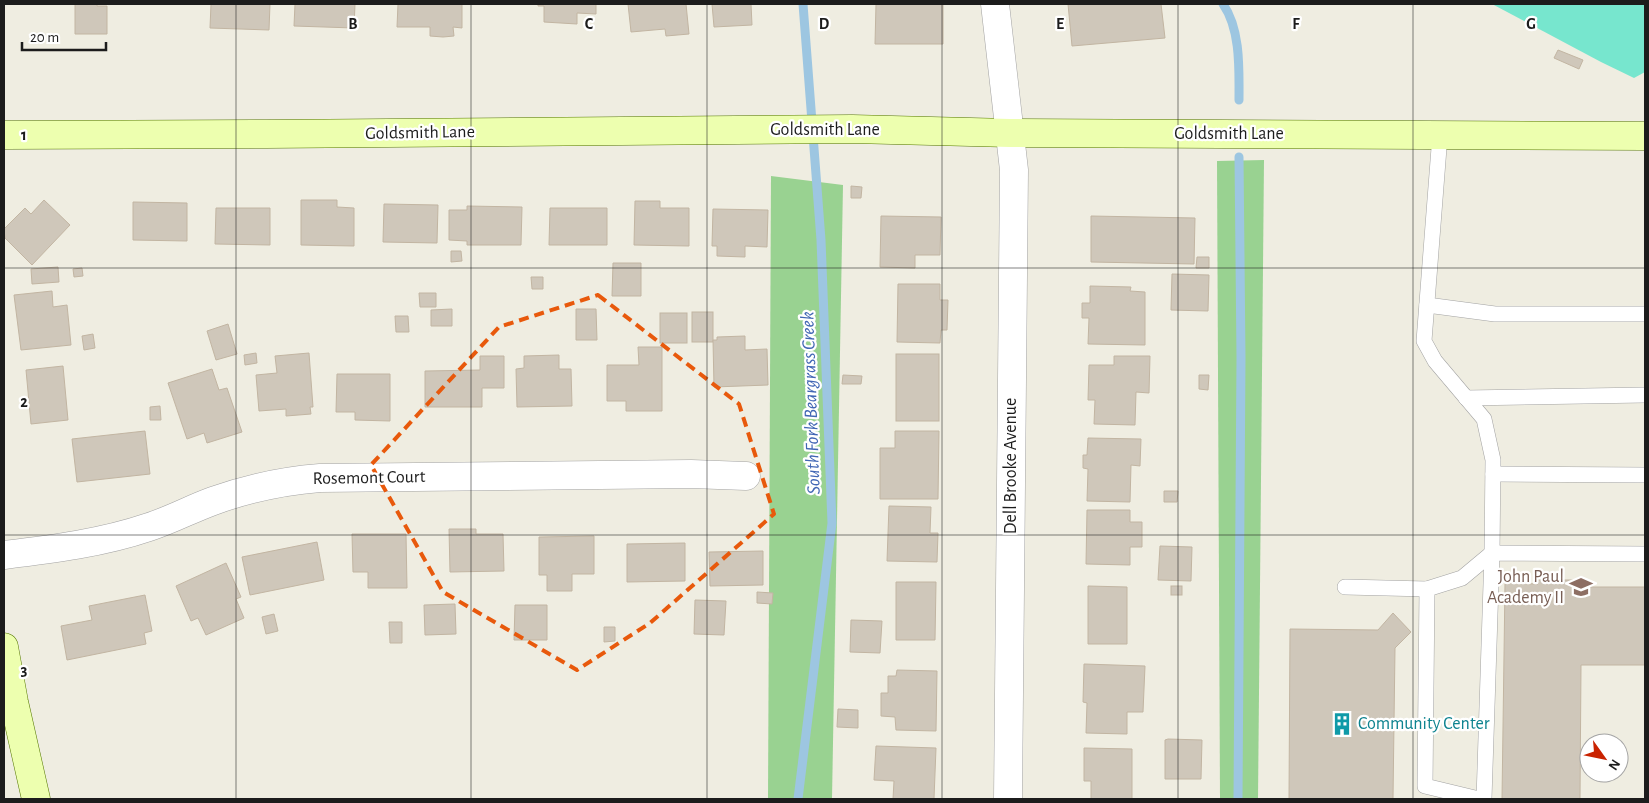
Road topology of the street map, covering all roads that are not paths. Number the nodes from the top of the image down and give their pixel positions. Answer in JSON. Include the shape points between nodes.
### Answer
{"nodes":[{"id":1,"x":995,"y":4,"type":"edge"},
{"id":2,"x":1010,"y":133,"type":"junction"},
{"id":3,"x":4,"y":135,"type":"edge"},
{"id":4,"x":1440,"y":135,"type":"junction"},
{"id":5,"x":1645,"y":136,"type":"edge"},
{"id":6,"x":1427,"y":304,"type":"junction"},
{"id":7,"x":1645,"y":314,"type":"edge"},
{"id":8,"x":1645,"y":395,"type":"edge"},
{"id":9,"x":1466,"y":398,"type":"junction"},
{"id":10,"x":1493,"y":474,"type":"junction"},
{"id":11,"x":1645,"y":475,"type":"edge"},
{"id":12,"x":746,"y":476,"type":"dead end"},
{"id":13,"x":1492,"y":553,"type":"junction"},
{"id":14,"x":1645,"y":554,"type":"edge"},
{"id":15,"x":4,"y":555,"type":"edge"},
{"id":16,"x":1345,"y":586,"type":"dead end"},
{"id":17,"x":1428,"y":589,"type":"junction"},
{"id":18,"x":4,"y":647,"type":"edge"},
{"id":19,"x":36,"y":799,"type":"edge"},
{"id":20,"x":1008,"y":799,"type":"edge"},
{"id":21,"x":1479,"y":799,"type":"edge"},
{"id":22,"x":1484,"y":799,"type":"edge"}],
"edges":[{"from":1,"to":2,"type":"street","name":"Dell Brooke Avenue"},
{"from":2,"to":3,"type":"street","name":"Goldsmith Lane","via":[[801,129]]},
{"from":2,"to":4,"type":"street","name":"Goldsmith Lane"},
{"from":2,"to":20,"type":"street","name":"Dell Brooke Avenue","via":[[1014,180]]},
{"from":4,"to":5,"type":"street","name":"Goldsmith Lane"},
{"from":4,"to":6,"type":"lane"},
{"from":6,"to":7,"type":"lane","via":[[1495,314]]},
{"from":6,"to":9,"type":"lane","via":[[1424,341],[1435,361]]},
{"from":8,"to":9,"type":"lane"},
{"from":9,"to":10,"type":"lane","via":[[1484,419]]},
{"from":10,"to":11,"type":"lane"},
{"from":10,"to":13,"type":"lane"},
{"from":12,"to":15,"type":"street","name":"Rosemont Court","via":[[652,474],[290,480],[257,486],[150,527],[85,544]]},
{"from":13,"to":14,"type":"lane"},
{"from":13,"to":17,"type":"lane","via":[[1462,578]]},
{"from":13,"to":22,"type":"lane"},
{"from":16,"to":17,"type":"lane"},
{"from":17,"to":21,"type":"lane","via":[[1425,786]]},
{"from":18,"to":19,"type":"street"}]}
